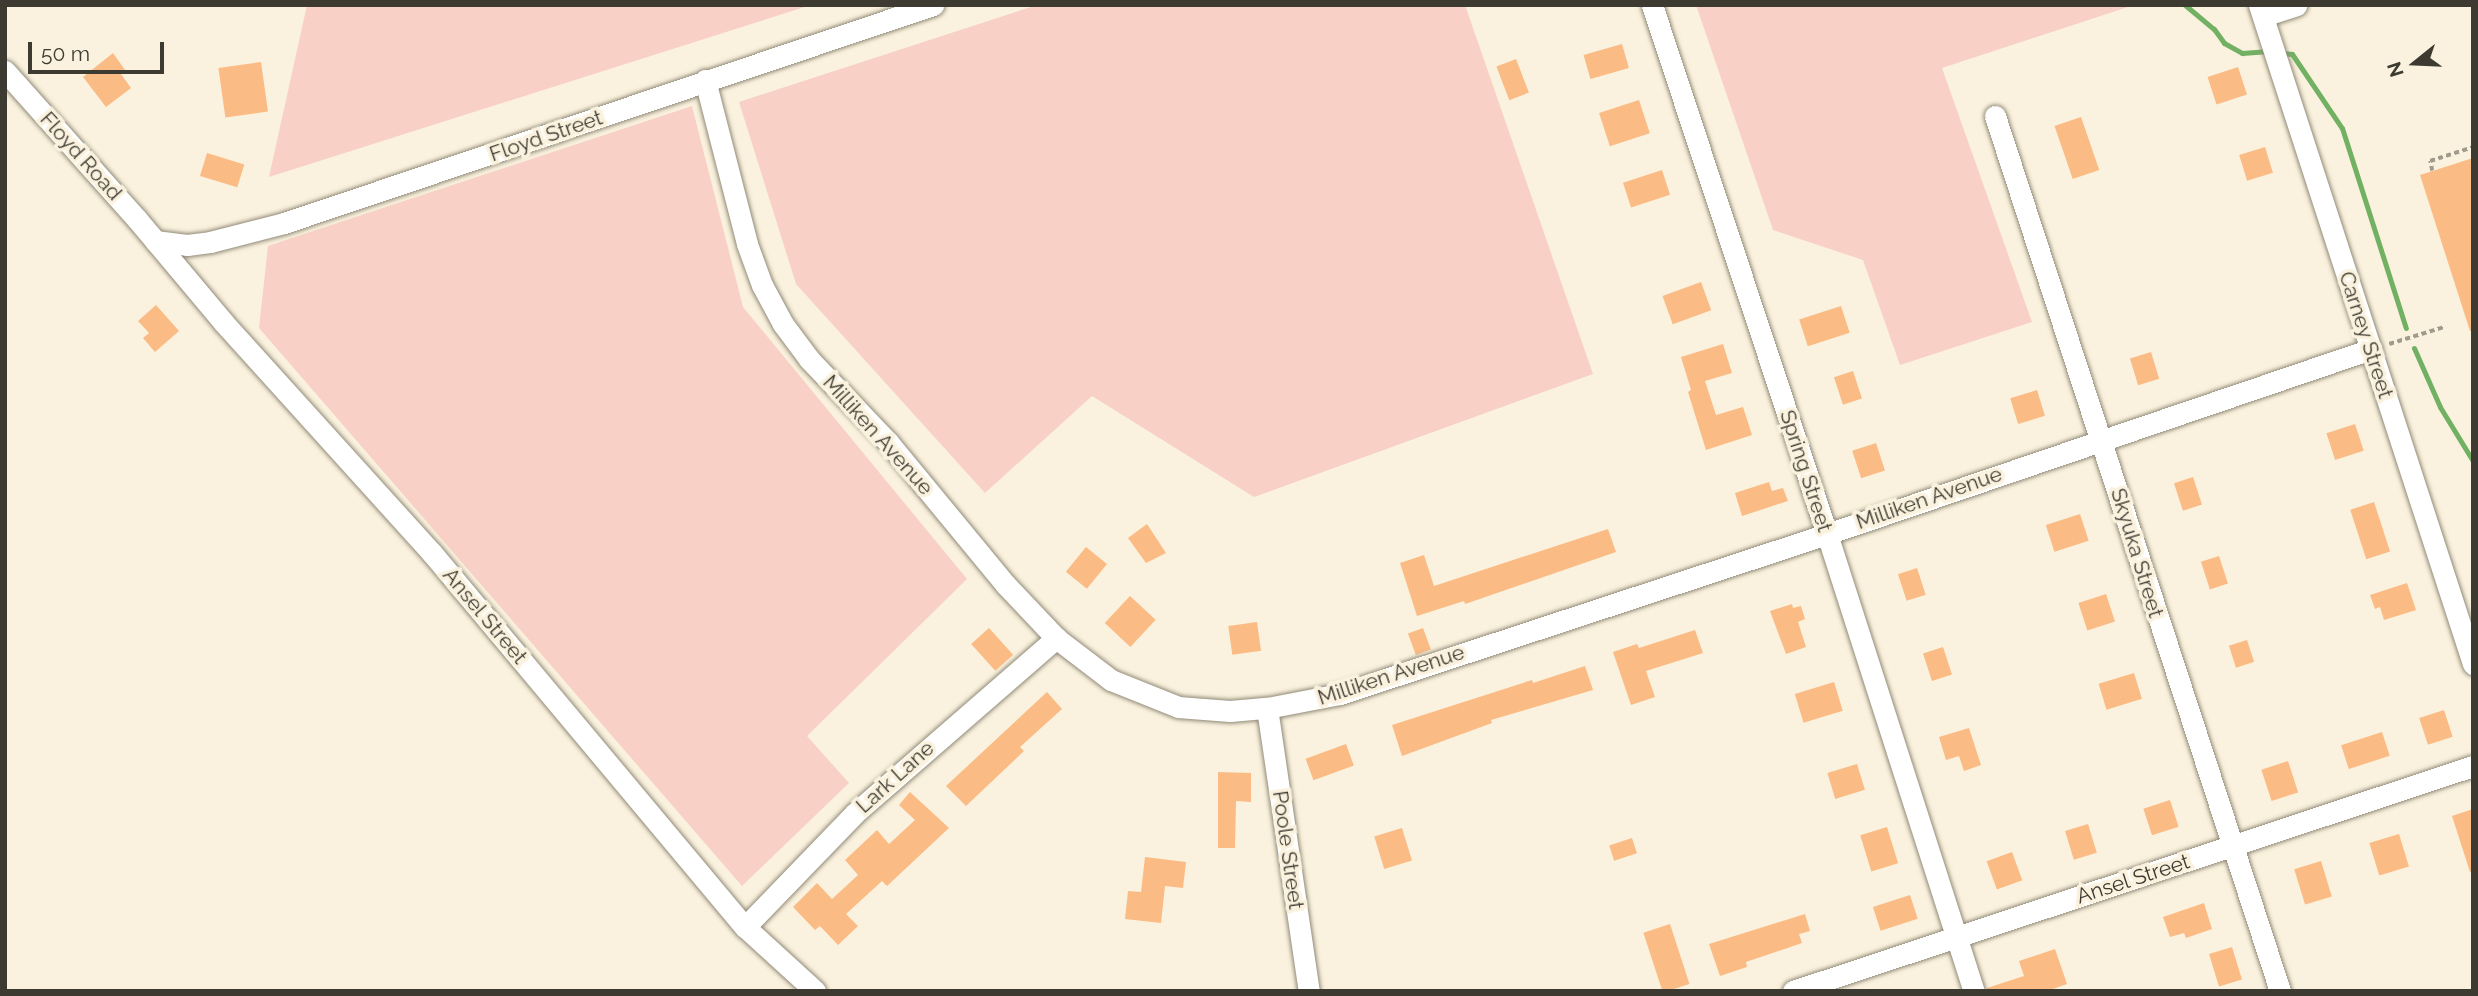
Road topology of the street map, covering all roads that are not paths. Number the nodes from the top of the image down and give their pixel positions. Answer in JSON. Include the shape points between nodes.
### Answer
{"nodes":[{"id":1,"x":933,"y":5,"type":"edge"},
{"id":2,"x":1652,"y":5,"type":"edge"},
{"id":3,"x":2296,"y":5,"type":"edge"},
{"id":4,"x":2264,"y":19,"type":"edge"},
{"id":5,"x":5,"y":71,"type":"edge"},
{"id":6,"x":705,"y":80,"type":"junction"},
{"id":7,"x":1995,"y":116,"type":"dead end"},
{"id":8,"x":155,"y":241,"type":"junction"},
{"id":9,"x":2371,"y":349,"type":"junction"},
{"id":10,"x":2101,"y":438,"type":"junction"},
{"id":11,"x":1827,"y":534,"type":"junction"},
{"id":12,"x":1056,"y":638,"type":"junction"},
{"id":13,"x":2473,"y":664,"type":"edge"},
{"id":14,"x":1267,"y":708,"type":"junction"},
{"id":15,"x":2473,"y":766,"type":"edge"},
{"id":16,"x":2233,"y":846,"type":"junction"},
{"id":17,"x":745,"y":927,"type":"junction"},
{"id":18,"x":1956,"y":938,"type":"junction"},
{"id":19,"x":815,"y":991,"type":"edge"},
{"id":20,"x":1308,"y":991,"type":"edge"},
{"id":21,"x":1793,"y":991,"type":"edge"},
{"id":22,"x":1973,"y":991,"type":"edge"},
{"id":23,"x":2280,"y":991,"type":"edge"}],
"edges":[{"from":1,"to":6,"type":"street","name":"Floyd Street"},
{"from":2,"to":11,"type":"street","name":"Spring Street"},
{"from":3,"to":4,"type":"street"},
{"from":4,"to":9,"type":"street","name":"Carney Street"},
{"from":5,"to":8,"type":"street","name":"Floyd Road"},
{"from":6,"to":8,"type":"street","name":"Floyd Street","via":[[284,223],[210,242]]},
{"from":6,"to":12,"type":"street","name":"Milliken Avenue","via":[[747,244],[783,324]]},
{"from":7,"to":10,"type":"street","name":"Skyuka Street"},
{"from":8,"to":17,"type":"street","name":"Ansel Street","via":[[432,553]]},
{"from":9,"to":10,"type":"street","name":"Milliken Avenue"},
{"from":9,"to":13,"type":"street","name":"Carney Street"},
{"from":10,"to":11,"type":"street","name":"Milliken Avenue"},
{"from":10,"to":16,"type":"street","name":"Skyuka Street"},
{"from":11,"to":14,"type":"street","name":"Milliken Avenue","via":[[1340,694]]},
{"from":11,"to":18,"type":"street","name":"Spring Street"},
{"from":12,"to":14,"type":"street","name":"Milliken Avenue","via":[[1111,680],[1165,703],[1197,710]]},
{"from":12,"to":17,"type":"street","name":"Lark Lane","via":[[855,813]]},
{"from":14,"to":20,"type":"street","name":"Poole Street"},
{"from":15,"to":16,"type":"street","name":"Ansel Street"},
{"from":16,"to":18,"type":"street","name":"Ansel Street"},
{"from":16,"to":23,"type":"street","name":"Skyuka Street"},
{"from":17,"to":19,"type":"street","name":"Ansel Street"},
{"from":18,"to":21,"type":"street","name":"Ansel Street"},
{"from":18,"to":22,"type":"street","name":"Spring Street"}]}
